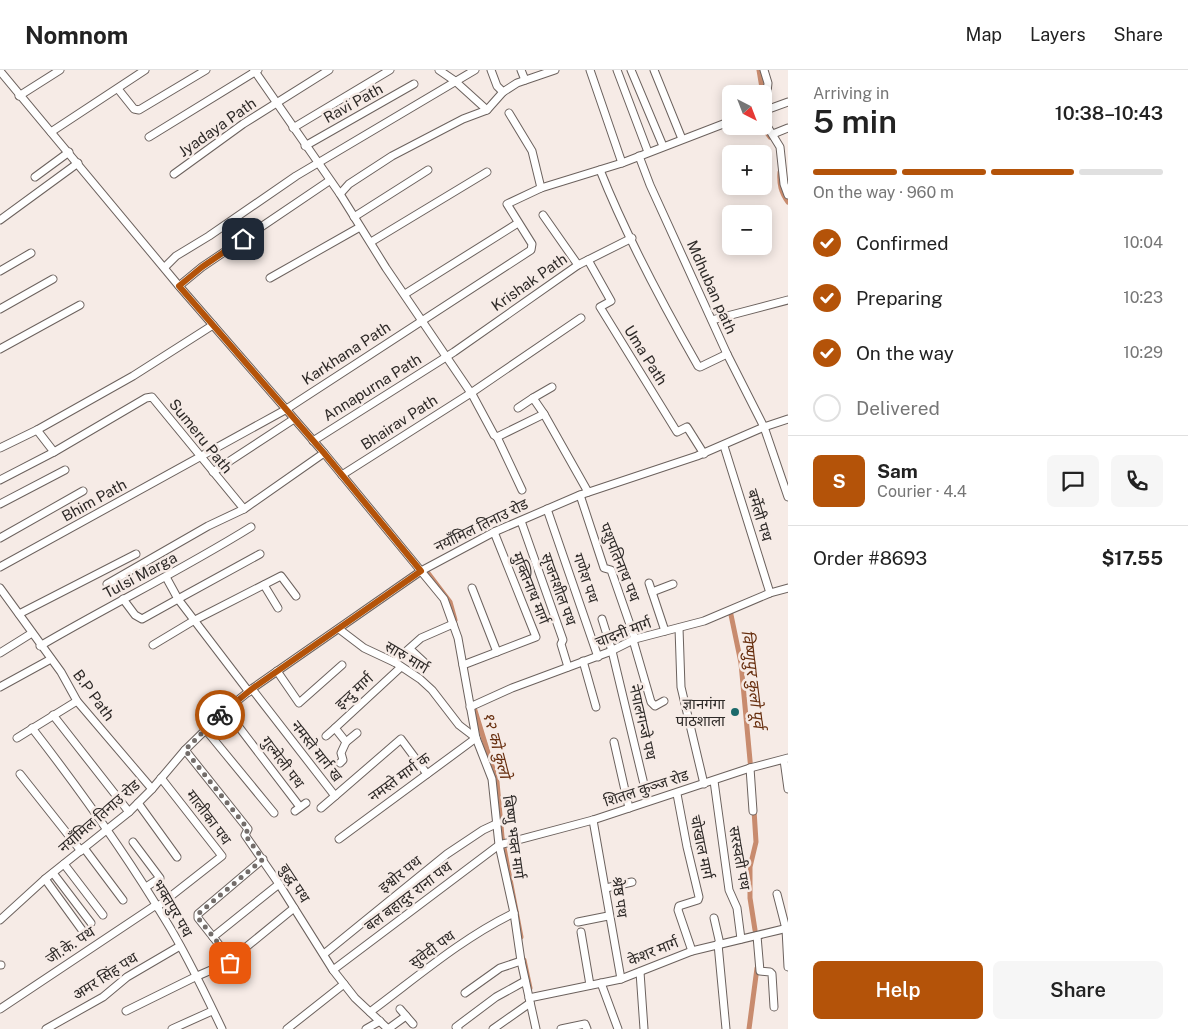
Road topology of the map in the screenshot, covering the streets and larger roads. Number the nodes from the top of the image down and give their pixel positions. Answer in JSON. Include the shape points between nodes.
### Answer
{"nodes":[{"id":1,"x":60,"y":70,"type":"edge"},
{"id":2,"x":145,"y":70,"type":"edge"},
{"id":3,"x":206,"y":70,"type":"edge"},
{"id":4,"x":329,"y":70,"type":"edge"},
{"id":5,"x":390,"y":70,"type":"edge"},
{"id":6,"x":439,"y":70,"type":"edge"},
{"id":7,"x":475,"y":70,"type":"edge"},
{"id":8,"x":491,"y":70,"type":"edge"},
{"id":9,"x":522,"y":70,"type":"edge"},
{"id":10,"x":555,"y":70,"type":"edge"},
{"id":11,"x":590,"y":70,"type":"edge"},
{"id":12,"x":617,"y":70,"type":"edge"},
{"id":13,"x":631,"y":70,"type":"edge"},
{"id":14,"x":654,"y":70,"type":"edge"},
{"id":15,"x":764,"y":70,"type":"edge"},
{"id":16,"x":0,"y":71,"type":"edge"},
{"id":17,"x":256,"y":71,"type":"edge"},
{"id":18,"x":525,"y":80,"type":"junction"},
{"id":19,"x":455,"y":81,"type":"junction"},
{"id":20,"x":414,"y":84,"type":"dead end"},
{"id":21,"x":768,"y":85,"type":"edge"},
{"id":22,"x":118,"y":89,"type":"junction"},
{"id":23,"x":503,"y":92,"type":"junction"},
{"id":24,"x":19,"y":96,"type":"junction"},
{"id":25,"x":788,"y":102,"type":"edge"},
{"id":26,"x":277,"y":103,"type":"junction"},
{"id":27,"x":487,"y":110,"type":"junction"},
{"id":28,"x":772,"y":110,"type":"edge"},
{"id":29,"x":509,"y":113,"type":"dead end"},
{"id":30,"x":722,"y":124,"type":"edge"},
{"id":31,"x":293,"y":128,"type":"junction"},
{"id":32,"x":788,"y":128,"type":"edge"},
{"id":33,"x":51,"y":132,"type":"junction"},
{"id":34,"x":773,"y":134,"type":"joint"},
{"id":35,"x":149,"y":137,"type":"dead end"},
{"id":36,"x":682,"y":139,"type":"junction"},
{"id":37,"x":305,"y":146,"type":"junction"},
{"id":38,"x":663,"y":146,"type":"junction"},
{"id":39,"x":69,"y":152,"type":"junction"},
{"id":40,"x":648,"y":152,"type":"junction"},
{"id":41,"x":785,"y":155,"type":"edge"},
{"id":42,"x":639,"y":156,"type":"junction"},
{"id":43,"x":78,"y":163,"type":"junction"},
{"id":44,"x":622,"y":163,"type":"junction"},
{"id":45,"x":318,"y":165,"type":"junction"},
{"id":46,"x":786,"y":168,"type":"edge"},
{"id":47,"x":428,"y":170,"type":"dead end"},
{"id":48,"x":600,"y":170,"type":"junction"},
{"id":49,"x":487,"y":172,"type":"dead end"},
{"id":50,"x":174,"y":174,"type":"dead end"},
{"id":51,"x":35,"y":178,"type":"dead end"},
{"id":52,"x":329,"y":180,"type":"junction"},
{"id":53,"x":541,"y":188,"type":"junction"},
{"id":54,"x":340,"y":194,"type":"junction"},
{"id":55,"x":788,"y":195,"type":"edge"},
{"id":56,"x":544,"y":216,"type":"dead end"},
{"id":57,"x":354,"y":217,"type":"junction"},
{"id":58,"x":0,"y":220,"type":"edge"},
{"id":59,"x":518,"y":223,"type":"junction"},
{"id":60,"x":360,"y":227,"type":"junction"},
{"id":61,"x":632,"y":238,"type":"junction"},
{"id":62,"x":371,"y":242,"type":"junction"},
{"id":63,"x":31,"y":253,"type":"dead end"},
{"id":64,"x":588,"y":260,"type":"junction"},
{"id":65,"x":578,"y":265,"type":"junction"},
{"id":66,"x":165,"y":268,"type":"junction"},
{"id":67,"x":0,"y":271,"type":"edge"},
{"id":68,"x":270,"y":278,"type":"dead end"},
{"id":69,"x":53,"y":280,"type":"dead end"},
{"id":70,"x":179,"y":286,"type":"junction"},
{"id":71,"x":404,"y":294,"type":"junction"},
{"id":72,"x":788,"y":300,"type":"edge"},
{"id":73,"x":80,"y":305,"type":"dead end"},
{"id":74,"x":0,"y":309,"type":"edge"},
{"id":75,"x":582,"y":318,"type":"dead end"},
{"id":76,"x":421,"y":320,"type":"junction"},
{"id":77,"x":712,"y":320,"type":"junction"},
{"id":78,"x":213,"y":325,"type":"junction"},
{"id":79,"x":0,"y":349,"type":"edge"},
{"id":80,"x":727,"y":354,"type":"junction"},
{"id":81,"x":446,"y":356,"type":"junction"},
{"id":82,"x":552,"y":388,"type":"dead end"},
{"id":83,"x":471,"y":393,"type":"junction"},
{"id":84,"x":534,"y":398,"type":"junction"},
{"id":85,"x":518,"y":408,"type":"dead end"},
{"id":86,"x":285,"y":410,"type":"junction"},
{"id":87,"x":544,"y":414,"type":"junction"},
{"id":88,"x":294,"y":419,"type":"junction"},
{"id":89,"x":788,"y":419,"type":"edge"},
{"id":90,"x":764,"y":427,"type":"junction"},
{"id":91,"x":37,"y":430,"type":"junction"},
{"id":92,"x":498,"y":437,"type":"junction"},
{"id":93,"x":313,"y":441,"type":"junction"},
{"id":94,"x":724,"y":446,"type":"junction"},
{"id":95,"x":0,"y":448,"type":"edge"},
{"id":96,"x":54,"y":452,"type":"junction"},
{"id":97,"x":324,"y":453,"type":"junction"},
{"id":98,"x":704,"y":454,"type":"junction"},
{"id":99,"x":201,"y":456,"type":"junction"},
{"id":100,"x":64,"y":470,"type":"dead end"},
{"id":101,"x":212,"y":472,"type":"junction"},
{"id":102,"x":342,"y":475,"type":"junction"},
{"id":103,"x":0,"y":480,"type":"edge"},
{"id":104,"x":83,"y":490,"type":"dead end"},
{"id":105,"x":522,"y":490,"type":"dead end"},
{"id":106,"x":588,"y":492,"type":"junction"},
{"id":107,"x":580,"y":495,"type":"junction"},
{"id":108,"x":788,"y":497,"type":"edge"},
{"id":109,"x":0,"y":504,"type":"edge"},
{"id":110,"x":244,"y":509,"type":"junction"},
{"id":111,"x":547,"y":509,"type":"junction"},
{"id":112,"x":521,"y":521,"type":"junction"},
{"id":113,"x":251,"y":527,"type":"dead end"},
{"id":114,"x":494,"y":532,"type":"junction"},
{"id":115,"x":0,"y":538,"type":"edge"},
{"id":116,"x":136,"y":554,"type":"dead end"},
{"id":117,"x":260,"y":554,"type":"dead end"},
{"id":118,"x":0,"y":567,"type":"edge"},
{"id":119,"x":421,"y":571,"type":"junction"},
{"id":120,"x":166,"y":577,"type":"junction"},
{"id":121,"x":649,"y":582,"type":"dead end"},
{"id":122,"x":107,"y":584,"type":"dead end"},
{"id":123,"x":673,"y":584,"type":"dead end"},
{"id":124,"x":264,"y":585,"type":"junction"},
{"id":125,"x":472,"y":588,"type":"dead end"},
{"id":126,"x":788,"y":588,"type":"edge"},
{"id":127,"x":1,"y":591,"type":"edge"},
{"id":128,"x":652,"y":592,"type":"junction"},
{"id":129,"x":770,"y":593,"type":"junction"},
{"id":130,"x":296,"y":596,"type":"dead end"},
{"id":131,"x":123,"y":599,"type":"junction"},
{"id":132,"x":178,"y":599,"type":"junction"},
{"id":133,"x":278,"y":608,"type":"dead end"},
{"id":134,"x":20,"y":614,"type":"junction"},
{"id":135,"x":602,"y":619,"type":"dead end"},
{"id":136,"x":193,"y":621,"type":"junction"},
{"id":137,"x":453,"y":624,"type":"junction"},
{"id":138,"x":679,"y":628,"type":"junction"},
{"id":139,"x":338,"y":629,"type":"junction"},
{"id":140,"x":665,"y":631,"type":"junction"},
{"id":141,"x":32,"y":633,"type":"junction"},
{"id":142,"x":634,"y":640,"type":"junction"},
{"id":143,"x":153,"y":645,"type":"dead end"},
{"id":144,"x":40,"y":646,"type":"junction"},
{"id":145,"x":410,"y":649,"type":"junction"},
{"id":146,"x":612,"y":651,"type":"junction"},
{"id":147,"x":497,"y":652,"type":"junction"},
{"id":148,"x":0,"y":653,"type":"edge"},
{"id":149,"x":598,"y":657,"type":"junction"},
{"id":150,"x":51,"y":660,"type":"junction"},
{"id":151,"x":583,"y":661,"type":"junction"},
{"id":152,"x":394,"y":662,"type":"junction"},
{"id":153,"x":424,"y":662,"type":"dead end"},
{"id":154,"x":465,"y":664,"type":"junction"},
{"id":155,"x":342,"y":666,"type":"dead end"},
{"id":156,"x":401,"y":667,"type":"junction"},
{"id":157,"x":568,"y":667,"type":"junction"},
{"id":158,"x":277,"y":671,"type":"junction"},
{"id":159,"x":0,"y":687,"type":"edge"},
{"id":160,"x":250,"y":691,"type":"junction"},
{"id":161,"x":77,"y":701,"type":"junction"},
{"id":162,"x":664,"y":701,"type":"dead end"},
{"id":163,"x":472,"y":706,"type":"junction"},
{"id":164,"x":596,"y":707,"type":"dead end"},
{"id":165,"x":226,"y":710,"type":"junction"},
{"id":166,"x":53,"y":715,"type":"junction"},
{"id":167,"x":32,"y":728,"type":"junction"},
{"id":168,"x":335,"y":728,"type":"junction"},
{"id":169,"x":205,"y":729,"type":"junction"},
{"id":170,"x":358,"y":733,"type":"dead end"},
{"id":171,"x":326,"y":736,"type":"dead end"},
{"id":172,"x":17,"y":738,"type":"dead end"},
{"id":173,"x":476,"y":738,"type":"junction"},
{"id":174,"x":346,"y":742,"type":"junction"},
{"id":175,"x":614,"y":742,"type":"dead end"},
{"id":176,"x":185,"y":750,"type":"junction"},
{"id":177,"x":786,"y":759,"type":"edge"},
{"id":178,"x":340,"y":763,"type":"dead end"},
{"id":179,"x":750,"y":768,"type":"junction"},
{"id":180,"x":20,"y":774,"type":"dead end"},
{"id":181,"x":427,"y":774,"type":"junction"},
{"id":182,"x":161,"y":778,"type":"junction"},
{"id":183,"x":714,"y":781,"type":"junction"},
{"id":184,"x":704,"y":784,"type":"junction"},
{"id":185,"x":152,"y":789,"type":"junction"},
{"id":186,"x":788,"y":789,"type":"edge"},
{"id":187,"x":677,"y":794,"type":"junction"},
{"id":188,"x":335,"y":796,"type":"junction"},
{"id":189,"x":648,"y":801,"type":"junction"},
{"id":190,"x":138,"y":803,"type":"junction"},
{"id":191,"x":300,"y":807,"type":"dead end"},
{"id":192,"x":320,"y":808,"type":"dead end"},
{"id":193,"x":629,"y":808,"type":"junction"},
{"id":194,"x":752,"y":811,"type":"dead end"},
{"id":195,"x":129,"y":812,"type":"junction"},
{"id":196,"x":274,"y":813,"type":"dead end"},
{"id":197,"x":593,"y":820,"type":"junction"},
{"id":198,"x":498,"y":823,"type":"junction"},
{"id":199,"x":108,"y":831,"type":"junction"},
{"id":200,"x":339,"y":839,"type":"dead end"},
{"id":201,"x":133,"y":842,"type":"dead end"},
{"id":202,"x":499,"y":845,"type":"junction"},
{"id":203,"x":82,"y":849,"type":"junction"},
{"id":204,"x":177,"y":857,"type":"dead end"},
{"id":205,"x":263,"y":859,"type":"junction"},
{"id":206,"x":64,"y":864,"type":"junction"},
{"id":207,"x":53,"y":873,"type":"junction"},
{"id":208,"x":45,"y":879,"type":"junction"},
{"id":209,"x":632,"y":882,"type":"dead end"},
{"id":210,"x":279,"y":884,"type":"junction"},
{"id":211,"x":146,"y":888,"type":"junction"},
{"id":212,"x":606,"y":888,"type":"junction"},
{"id":213,"x":777,"y":894,"type":"dead end"},
{"id":214,"x":123,"y":900,"type":"dead end"},
{"id":215,"x":157,"y":906,"type":"junction"},
{"id":216,"x":294,"y":908,"type":"junction"},
{"id":217,"x":514,"y":913,"type":"junction"},
{"id":218,"x":103,"y":915,"type":"dead end"},
{"id":219,"x":608,"y":916,"type":"junction"},
{"id":220,"x":714,"y":918,"type":"dead end"},
{"id":221,"x":0,"y":920,"type":"edge"},
{"id":222,"x":578,"y":922,"type":"dead end"},
{"id":223,"x":91,"y":923,"type":"dead end"},
{"id":224,"x":787,"y":928,"type":"edge"},
{"id":225,"x":82,"y":930,"type":"dead end"},
{"id":226,"x":581,"y":932,"type":"dead end"},
{"id":227,"x":757,"y":936,"type":"junction"},
{"id":228,"x":214,"y":937,"type":"junction"},
{"id":229,"x":741,"y":939,"type":"junction"},
{"id":230,"x":719,"y":944,"type":"junction"},
{"id":231,"x":180,"y":946,"type":"junction"},
{"id":232,"x":245,"y":948,"type":"dead end"},
{"id":233,"x":692,"y":951,"type":"junction"},
{"id":234,"x":324,"y":954,"type":"junction"},
{"id":235,"x":521,"y":961,"type":"junction"},
{"id":236,"x":788,"y":967,"type":"edge"},
{"id":237,"x":333,"y":970,"type":"junction"},
{"id":238,"x":640,"y":972,"type":"junction"},
{"id":239,"x":195,"y":976,"type":"junction"},
{"id":240,"x":621,"y":979,"type":"junction"},
{"id":241,"x":525,"y":981,"type":"junction"},
{"id":242,"x":601,"y":983,"type":"junction"},
{"id":243,"x":344,"y":984,"type":"junction"},
{"id":244,"x":590,"y":985,"type":"junction"},
{"id":245,"x":464,"y":993,"type":"dead end"},
{"id":246,"x":531,"y":999,"type":"junction"},
{"id":247,"x":774,"y":1007,"type":"dead end"},
{"id":248,"x":0,"y":1009,"type":"edge"},
{"id":249,"x":400,"y":1010,"type":"dead end"},
{"id":250,"x":126,"y":1011,"type":"dead end"},
{"id":251,"x":212,"y":1011,"type":"junction"},
{"id":252,"x":370,"y":1012,"type":"junction"},
{"id":253,"x":406,"y":1016,"type":"junction"},
{"id":254,"x":380,"y":1021,"type":"junction"},
{"id":255,"x":412,"y":1024,"type":"dead end"},
{"id":256,"x":455,"y":1026,"type":"edge"},
{"id":257,"x":46,"y":1029,"type":"edge"},
{"id":258,"x":172,"y":1029,"type":"edge"},
{"id":259,"x":222,"y":1029,"type":"edge"},
{"id":260,"x":287,"y":1029,"type":"edge"},
{"id":261,"x":366,"y":1029,"type":"edge"},
{"id":262,"x":388,"y":1029,"type":"edge"},
{"id":263,"x":493,"y":1029,"type":"edge"},
{"id":264,"x":536,"y":1029,"type":"edge"},
{"id":265,"x":561,"y":1029,"type":"edge"},
{"id":266,"x":587,"y":1029,"type":"edge"},
{"id":267,"x":618,"y":1029,"type":"edge"},
{"id":268,"x":644,"y":1029,"type":"edge"},
{"id":269,"x":726,"y":1029,"type":"edge"}],
"edges":[{"from":1,"to":24,"type":"street"},
{"from":2,"to":22,"type":"street"},
{"from":3,"to":22,"type":"street","via":[[139,110],[134,109]]},
{"from":4,"to":26,"type":"street","name":"Jyadaya Path"},
{"from":5,"to":31,"type":"street"},
{"from":6,"to":19,"type":"street"},
{"from":7,"to":19,"type":"street"},
{"from":8,"to":23,"type":"street"},
{"from":9,"to":18,"type":"street"},
{"from":10,"to":18,"type":"street"},
{"from":11,"to":44,"type":"street"},
{"from":12,"to":40,"type":"street"},
{"from":13,"to":38,"type":"street"},
{"from":14,"to":36,"type":"street"},
{"from":15,"to":21,"type":"street"},
{"from":16,"to":24,"type":"street","name":"बिष्णु भक्त मार्ग"},
{"from":17,"to":26,"type":"street"},
{"from":17,"to":35,"type":"street"},
{"from":18,"to":23,"type":"street"},
{"from":19,"to":27,"type":"street"},
{"from":19,"to":45,"type":"street"},
{"from":20,"to":37,"type":"street","name":"Ravi Path"},
{"from":22,"to":33,"type":"street"},
{"from":23,"to":27,"type":"street"},
{"from":24,"to":33,"type":"street","name":"बिष्णु भक्त मार्ग"},
{"from":25,"to":28,"type":"street"},
{"from":26,"to":31,"type":"street"},
{"from":26,"to":50,"type":"street","name":"Jyadaya Path"},
{"from":27,"to":54,"type":"street","via":[[392,156],[349,184]]},
{"from":29,"to":53,"type":"street","via":[[532,152]]},
{"from":30,"to":36,"type":"street"},
{"from":31,"to":37,"type":"street"},
{"from":32,"to":34,"type":"street"},
{"from":33,"to":39,"type":"street","name":"बिष्णु भक्त मार्ग"},
{"from":34,"to":41,"type":"street"},
{"from":36,"to":38,"type":"street"},
{"from":37,"to":45,"type":"street"},
{"from":38,"to":40,"type":"street"},
{"from":39,"to":43,"type":"street","name":"बिष्णु भक्त मार्ग"},
{"from":39,"to":51,"type":"street"},
{"from":40,"to":42,"type":"street"},
{"from":41,"to":46,"type":"street"},
{"from":42,"to":44,"type":"street"},
{"from":42,"to":77,"type":"street","name":"Mdhuban path"},
{"from":43,"to":58,"type":"street"},
{"from":43,"to":66,"type":"street","name":"बिष्णु भक्त मार्ग"},
{"from":44,"to":48,"type":"street"},
{"from":45,"to":52,"type":"street"},
{"from":45,"to":66,"type":"street","via":[[296,176],[176,256]]},
{"from":46,"to":55,"type":"street","via":[[784,184]]},
{"from":47,"to":57,"type":"street"},
{"from":48,"to":53,"type":"street"},
{"from":48,"to":61,"type":"street","via":[[613,204]]},
{"from":49,"to":62,"type":"street"},
{"from":52,"to":54,"type":"street"},
{"from":52,"to":70,"type":"street"},
{"from":53,"to":59,"type":"street","via":[[507,204]]},
{"from":54,"to":57,"type":"street"},
{"from":56,"to":65,"type":"street"},
{"from":57,"to":60,"type":"street"},
{"from":59,"to":71,"type":"street"},
{"from":59,"to":76,"type":"street","name":"Karkhana Path","via":[[532,244],[532,250]]},
{"from":60,"to":62,"type":"street"},
{"from":60,"to":68,"type":"street"},
{"from":61,"to":64,"type":"street","name":"Krishak Path"},
{"from":61,"to":80,"type":"street","via":[[643,266],[698,366]]},
{"from":62,"to":71,"type":"street"},
{"from":63,"to":67,"type":"street"},
{"from":64,"to":65,"type":"street","name":"Krishak Path"},
{"from":64,"to":98,"type":"street","name":"Uma Path","via":[[611,301],[600,307],[677,432],[687,427]]},
{"from":65,"to":81,"type":"street","name":"Krishak Path"},
{"from":66,"to":70,"type":"street","name":"बिष्णु भक्त मार्ग"},
{"from":69,"to":74,"type":"street"},
{"from":70,"to":78,"type":"street","name":"बिष्णु भक्त मार्ग"},
{"from":71,"to":76,"type":"street"},
{"from":72,"to":77,"type":"street"},
{"from":73,"to":79,"type":"street"},
{"from":75,"to":83,"type":"street","name":"Bhairav Path"},
{"from":76,"to":81,"type":"street"},
{"from":76,"to":86,"type":"street","name":"Karkhana Path"},
{"from":77,"to":80,"type":"street","name":"Mdhuban path"},
{"from":78,"to":86,"type":"street","name":"बिष्णु भक्त मार्ग"},
{"from":78,"to":91,"type":"street","via":[[133,376]]},
{"from":80,"to":90,"type":"street","name":"Mdhuban path"},
{"from":81,"to":83,"type":"street"},
{"from":81,"to":93,"type":"street","name":"Annapurna Path"},
{"from":82,"to":84,"type":"street"},
{"from":83,"to":92,"type":"street","via":[[490,430]]},
{"from":83,"to":102,"type":"street","name":"Bhairav Path"},
{"from":84,"to":85,"type":"street"},
{"from":84,"to":87,"type":"street"},
{"from":86,"to":88,"type":"street","name":"बिष्णु भक्त मार्ग"},
{"from":86,"to":99,"type":"street","name":"Karkhana Path"},
{"from":87,"to":92,"type":"street"},
{"from":87,"to":106,"type":"street"},
{"from":88,"to":93,"type":"street","name":"बिष्णु भक्त मार्ग"},
{"from":88,"to":101,"type":"street"},
{"from":89,"to":90,"type":"street","name":"नयाँमिल तिनाउ रोड"},
{"from":90,"to":94,"type":"street","name":"नयाँमिल तिनाउ रोड"},
{"from":90,"to":108,"type":"street","name":"Mdhuban path"},
{"from":91,"to":95,"type":"street"},
{"from":91,"to":96,"type":"street"},
{"from":92,"to":105,"type":"street"},
{"from":93,"to":97,"type":"street","name":"बिष्णु भक्त मार्ग"},
{"from":94,"to":98,"type":"street","name":"नयाँमिल तिनाउ रोड"},
{"from":94,"to":129,"type":"street","name":"बर्मेली पथ"},
{"from":96,"to":99,"type":"street","name":"Sumeru Path","via":[[149,396]]},
{"from":96,"to":103,"type":"street"},
{"from":97,"to":102,"type":"street","name":"बिष्णु भक्त मार्ग"},
{"from":97,"to":110,"type":"street"},
{"from":98,"to":106,"type":"street","name":"नयाँमिल तिनाउ रोड"},
{"from":99,"to":101,"type":"street","name":"Sumeru Path"},
{"from":99,"to":118,"type":"street","name":"Bhim Path"},
{"from":100,"to":109,"type":"street"},
{"from":101,"to":110,"type":"street","name":"Sumeru Path"},
{"from":102,"to":119,"type":"street","name":"बिष्णु भक्त मार्ग"},
{"from":104,"to":115,"type":"street"},
{"from":106,"to":107,"type":"street","name":"नयाँमिल तिनाउ रोड"},
{"from":107,"to":111,"type":"street","name":"नयाँमिल तिनाउ रोड"},
{"from":107,"to":142,"type":"street","name":"पशुपतिनाथ पथ","via":[[604,568],[611,570]]},
{"from":110,"to":122,"type":"street"},
{"from":111,"to":112,"type":"street","name":"नयाँमिल तिनाउ रोड"},
{"from":111,"to":149,"type":"street","name":"गणेश पथ"},
{"from":112,"to":114,"type":"street","name":"नयाँमिल तिनाउ रोड"},
{"from":112,"to":157,"type":"street","name":"सृजनशील पथ","via":[[563,640],[561,644]]},
{"from":113,"to":120,"type":"street","name":"Tulsi Marga"},
{"from":114,"to":119,"type":"street","name":"नयाँमिल तिनाउ रोड"},
{"from":114,"to":147,"type":"street","name":"मुक्तिनाथ मार्ग","via":[[536,637]]},
{"from":116,"to":134,"type":"street"},
{"from":117,"to":132,"type":"street"},
{"from":119,"to":137,"type":"street","name":"बिष्णु भक्त मार्ग","via":[[444,599]]},
{"from":119,"to":139,"type":"street","name":"नयाँमिल तिनाउ रोड"},
{"from":120,"to":131,"type":"street","name":"Tulsi Marga"},
{"from":120,"to":132,"type":"street","name":"नमस्ते मार्ग ख"},
{"from":121,"to":128,"type":"street"},
{"from":123,"to":128,"type":"street"},
{"from":124,"to":130,"type":"street","via":[[284,575]]},
{"from":124,"to":133,"type":"street"},
{"from":124,"to":136,"type":"street"},
{"from":125,"to":147,"type":"street"},
{"from":126,"to":129,"type":"street","name":"चादनी मार्ग"},
{"from":127,"to":134,"type":"street","name":"B.P Path"},
{"from":128,"to":140,"type":"street"},
{"from":129,"to":138,"type":"street","name":"चादनी मार्ग"},
{"from":131,"to":132,"type":"street","via":[[142,620]]},
{"from":131,"to":144,"type":"street","name":"Tulsi Marga"},
{"from":132,"to":136,"type":"street","name":"नमस्ते मार्ग ख"},
{"from":134,"to":141,"type":"street","name":"B.P Path"},
{"from":135,"to":146,"type":"street","name":"नेपालगन्जे पथ"},
{"from":136,"to":143,"type":"street"},
{"from":136,"to":160,"type":"street","name":"नमस्ते मार्ग ख"},
{"from":137,"to":145,"type":"street","via":[[421,638]]},
{"from":137,"to":154,"type":"street","name":"बिष्णु भक्त मार्ग"},
{"from":138,"to":140,"type":"street","name":"चादनी मार्ग"},
{"from":138,"to":184,"type":"street","via":[[681,686]]},
{"from":139,"to":152,"type":"street","name":"सारु मार्ग","via":[[364,648]]},
{"from":139,"to":158,"type":"street","name":"नयाँमिल तिनाउ रोड"},
{"from":140,"to":142,"type":"street","name":"चादनी मार्ग"},
{"from":141,"to":144,"type":"street","name":"B.P Path"},
{"from":141,"to":148,"type":"street"},
{"from":142,"to":146,"type":"street","name":"चादनी मार्ग"},
{"from":142,"to":162,"type":"street","name":"पशुपतिनाथ पथ","via":[[650,702],[655,706]]},
{"from":144,"to":150,"type":"street","name":"B.P Path"},
{"from":145,"to":152,"type":"street"},
{"from":145,"to":153,"type":"street"},
{"from":146,"to":149,"type":"street","name":"चादनी मार्ग"},
{"from":146,"to":189,"type":"street","name":"नेपालगन्जे पथ"},
{"from":147,"to":154,"type":"street","name":"मुक्तिनाथ मार्ग"},
{"from":149,"to":151,"type":"street","name":"चादनी मार्ग"},
{"from":150,"to":159,"type":"street"},
{"from":150,"to":161,"type":"street","name":"B.P Path"},
{"from":151,"to":157,"type":"street","name":"चादनी मार्ग"},
{"from":151,"to":164,"type":"street"},
{"from":152,"to":156,"type":"street","name":"सारु मार्ग"},
{"from":154,"to":163,"type":"street","name":"बिष्णु भक्त मार्ग"},
{"from":155,"to":158,"type":"street","via":[[299,703]]},
{"from":156,"to":168,"type":"street","name":"इन्दु मार्ग"},
{"from":156,"to":173,"type":"street","name":"सारु मार्ग","via":[[432,690],[449,715]]},
{"from":157,"to":163,"type":"street","name":"चादनी मार्ग"},
{"from":158,"to":160,"type":"street","name":"नयाँमिल तिनाउ रोड"},
{"from":160,"to":165,"type":"street","name":"नयाँमिल तिनाउ रोड"},
{"from":160,"to":188,"type":"street","name":"नमस्ते मार्ग ख"},
{"from":161,"to":166,"type":"street"},
{"from":161,"to":185,"type":"street","name":"B.P Path"},
{"from":163,"to":173,"type":"street","name":"बिष्णु भक्त मार्ग"},
{"from":165,"to":169,"type":"street","name":"नयाँमिल तिनाउ रोड"},
{"from":165,"to":191,"type":"street","name":"गुल्मेली पथ"},
{"from":166,"to":167,"type":"street"},
{"from":166,"to":195,"type":"street"},
{"from":167,"to":172,"type":"street"},
{"from":167,"to":199,"type":"street","name":"भक्तपुर पथ"},
{"from":168,"to":171,"type":"street"},
{"from":168,"to":174,"type":"street","name":"इन्दु मार्ग"},
{"from":169,"to":176,"type":"street","name":"नयाँमिल तिनाउ रोड"},
{"from":169,"to":196,"type":"street"},
{"from":170,"to":174,"type":"street"},
{"from":173,"to":181,"type":"street","name":"नमस्ते मार्ग क"},
{"from":173,"to":198,"type":"street","name":"बिष्णु भक्त मार्ग","via":[[492,779]]},
{"from":174,"to":178,"type":"street"},
{"from":175,"to":193,"type":"street"},
{"from":176,"to":182,"type":"street","name":"नयाँमिल तिनाउ रोड"},
{"from":176,"to":205,"type":"street","name":"बुद्ध पथ","via":[[248,829],[245,835]]},
{"from":177,"to":179,"type":"street","name":"शितल कुञ्ज रोड"},
{"from":177,"to":186,"type":"street"},
{"from":179,"to":183,"type":"street","name":"शितल कुञ्ज रोड"},
{"from":179,"to":194,"type":"street"},
{"from":180,"to":203,"type":"street"},
{"from":181,"to":188,"type":"street","name":"नमस्ते मार्ग ख","via":[[401,740]]},
{"from":181,"to":200,"type":"street","name":"नमस्ते मार्ग क"},
{"from":182,"to":185,"type":"street","name":"नयाँमिल तिनाउ रोड"},
{"from":182,"to":215,"type":"street","name":"मालीका पथ","via":[[222,856]]},
{"from":183,"to":184,"type":"street","name":"शितल कुञ्ज रोड"},
{"from":183,"to":229,"type":"street","name":"सरस्वती पथ","via":[[729,890],[737,908]]},
{"from":184,"to":187,"type":"street","name":"शितल कुञ्ज रोड"},
{"from":185,"to":190,"type":"street","name":"नयाँमिल तिनाउ रोड"},
{"from":187,"to":189,"type":"street","name":"शितल कुञ्ज रोड"},
{"from":187,"to":233,"type":"street","name":"चोखाल मार्ग","via":[[699,897],[679,906],[678,910]]},
{"from":188,"to":192,"type":"street"},
{"from":189,"to":193,"type":"street","name":"शितल कुञ्ज रोड"},
{"from":190,"to":195,"type":"street","name":"नयाँमिल तिनाउ रोड"},
{"from":190,"to":204,"type":"street"},
{"from":193,"to":197,"type":"street","name":"शितल कुञ्ज रोड"},
{"from":195,"to":199,"type":"street","name":"नयाँमिल तिनाउ रोड"},
{"from":197,"to":202,"type":"street","name":"शितल कुञ्ज रोड"},
{"from":197,"to":212,"type":"street","name":"श्रेष्ठ पथ"},
{"from":198,"to":202,"type":"street","name":"बिष्णु भक्त मार्ग"},
{"from":198,"to":234,"type":"street","name":"इश्वोर पथ","via":[[448,854]]},
{"from":199,"to":203,"type":"street","name":"नयाँमिल तिनाउ रोड"},
{"from":199,"to":211,"type":"street","name":"भक्तपुर पथ"},
{"from":201,"to":211,"type":"street","via":[[160,878]]},
{"from":202,"to":217,"type":"street","name":"बिष्णु भक्त मार्ग"},
{"from":202,"to":237,"type":"street","name":"बल बहादुर राना पथ"},
{"from":203,"to":206,"type":"street","name":"नयाँमिल तिनाउ रोड"},
{"from":203,"to":214,"type":"street"},
{"from":205,"to":210,"type":"street","name":"बुद्ध पथ"},
{"from":205,"to":228,"type":"street","via":[[198,914]]},
{"from":206,"to":207,"type":"street","name":"नयाँमिल तिनाउ रोड"},
{"from":206,"to":218,"type":"street"},
{"from":207,"to":208,"type":"street","name":"नयाँमिल तिनाउ रोड"},
{"from":207,"to":223,"type":"street"},
{"from":208,"to":221,"type":"street","name":"नयाँमिल तिनाउ रोड"},
{"from":208,"to":225,"type":"street"},
{"from":209,"to":212,"type":"street"},
{"from":210,"to":216,"type":"street","name":"बुद्ध पथ"},
{"from":210,"to":228,"type":"street"},
{"from":211,"to":215,"type":"street","name":"भक्तपुर पथ"},
{"from":212,"to":219,"type":"street","name":"श्रेष्ठ पथ"},
{"from":213,"to":224,"type":"street"},
{"from":215,"to":231,"type":"street","name":"भक्तपुर पथ"},
{"from":215,"to":248,"type":"street","name":"जी.के. पथ"},
{"from":216,"to":232,"type":"street"},
{"from":216,"to":234,"type":"street","name":"बुद्ध पथ"},
{"from":217,"to":235,"type":"street","name":"बिष्णु भक्त मार्ग"},
{"from":217,"to":252,"type":"street","name":"सुवेदी पथ","via":[[450,952]]},
{"from":219,"to":222,"type":"street"},
{"from":219,"to":240,"type":"street","name":"श्रेष्ठ पथ"},
{"from":220,"to":230,"type":"street"},
{"from":224,"to":227,"type":"street","name":"केशर मार्ग"},
{"from":224,"to":236,"type":"street"},
{"from":226,"to":244,"type":"street"},
{"from":227,"to":229,"type":"street","name":"केशर मार्ग"},
{"from":227,"to":247,"type":"street","via":[[760,971],[772,974]]},
{"from":228,"to":239,"type":"street","via":[[232,962]]},
{"from":229,"to":230,"type":"street","name":"केशर मार्ग"},
{"from":230,"to":233,"type":"street","name":"केशर मार्ग"},
{"from":230,"to":269,"type":"street"},
{"from":231,"to":239,"type":"street","name":"भक्तपुर पथ"},
{"from":231,"to":257,"type":"street","name":"अमर सिंह पथ","via":[[126,977],[103,997]]},
{"from":233,"to":238,"type":"street","name":"केशर मार्ग"},
{"from":234,"to":237,"type":"street","name":"बुद्ध पथ"},
{"from":235,"to":241,"type":"street","name":"बिष्णु भक्त मार्ग"},
{"from":235,"to":245,"type":"street","via":[[500,968]]},
{"from":237,"to":243,"type":"street","name":"बुद्ध पथ"},
{"from":238,"to":240,"type":"street","name":"केशर मार्ग"},
{"from":238,"to":268,"type":"street"},
{"from":239,"to":250,"type":"street"},
{"from":239,"to":251,"type":"street","name":"भक्तपुर पथ"},
{"from":240,"to":242,"type":"street","name":"केशर मार्ग"},
{"from":241,"to":246,"type":"street","name":"बिष्णु भक्त मार्ग"},
{"from":241,"to":256,"type":"street"},
{"from":242,"to":244,"type":"street","name":"केशर मार्ग"},
{"from":242,"to":267,"type":"street"},
{"from":243,"to":252,"type":"street","name":"बुद्ध पथ"},
{"from":243,"to":260,"type":"street"},
{"from":244,"to":246,"type":"street","name":"केशर मार्ग"},
{"from":246,"to":263,"type":"street"},
{"from":246,"to":264,"type":"street","name":"बिष्णु भक्त मार्ग"},
{"from":249,"to":253,"type":"street"},
{"from":251,"to":258,"type":"street"},
{"from":251,"to":259,"type":"street","name":"भक्तपुर पथ"},
{"from":252,"to":254,"type":"street","name":"बुद्ध पथ"},
{"from":253,"to":255,"type":"street"},
{"from":253,"to":262,"type":"street"},
{"from":254,"to":261,"type":"street"},
{"from":254,"to":262,"type":"street","name":"बुद्ध पथ"},
{"from":265,"to":266,"type":"street","via":[[585,1024]]}]}
